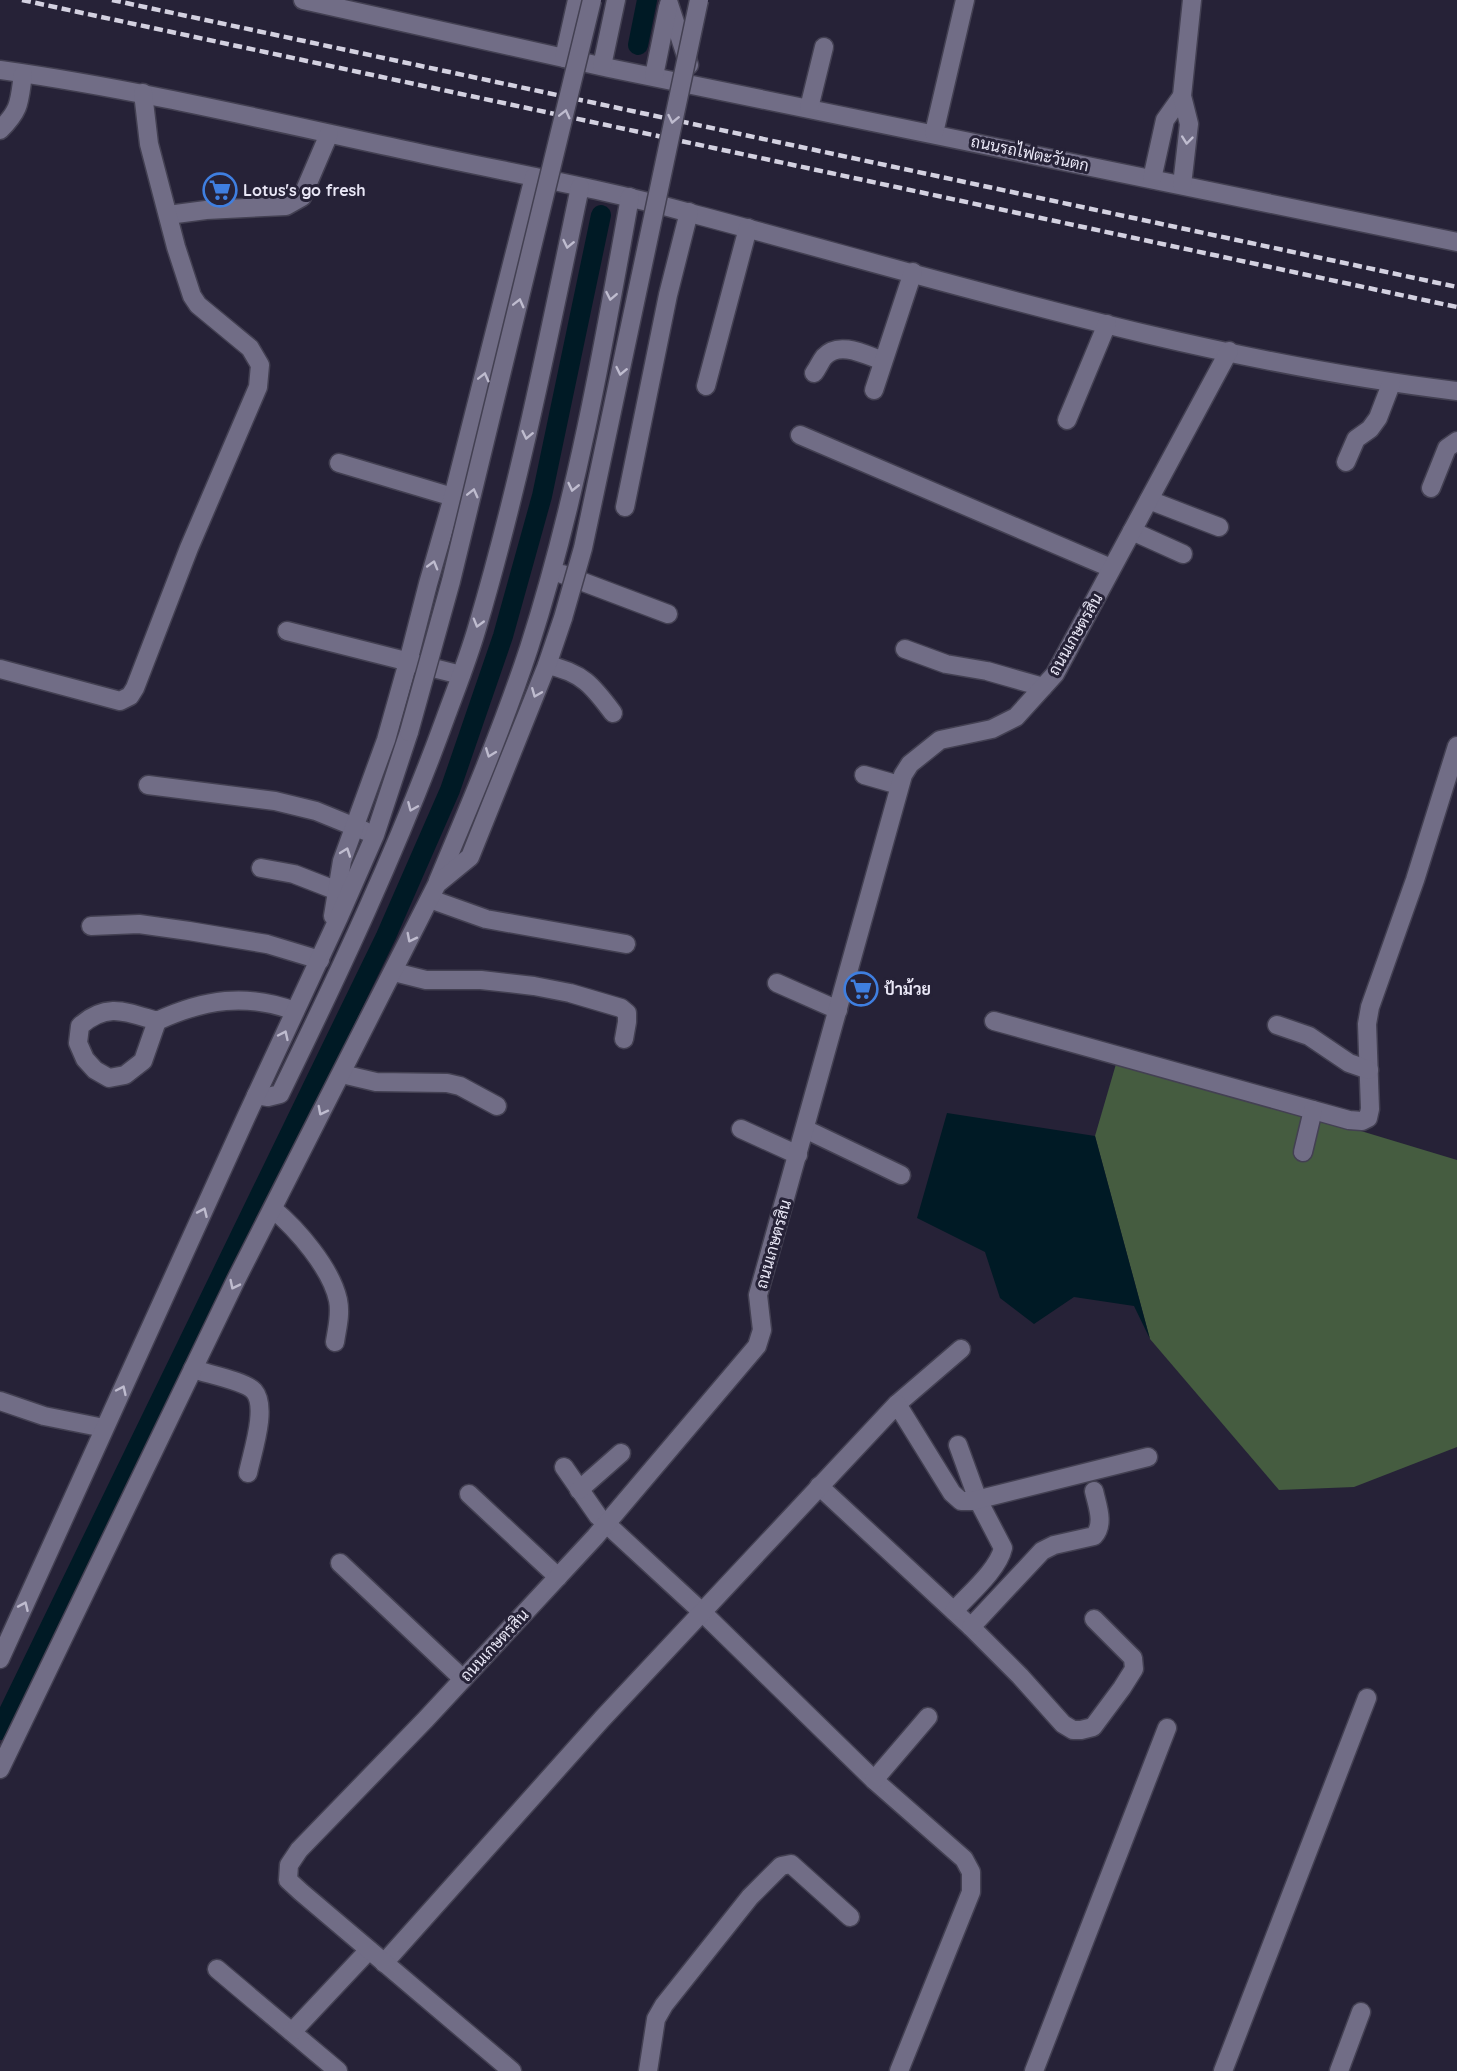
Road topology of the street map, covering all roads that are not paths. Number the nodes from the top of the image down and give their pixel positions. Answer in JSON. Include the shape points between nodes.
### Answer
{"nodes":[{"id":1,"x":303,"y":0,"type":"edge"},
{"id":2,"x":592,"y":0,"type":"edge"},
{"id":3,"x":616,"y":0,"type":"edge"},
{"id":4,"x":699,"y":0,"type":"edge"},
{"id":5,"x":965,"y":0,"type":"edge"},
{"id":6,"x":1192,"y":0,"type":"edge"},
{"id":7,"x":669,"y":2,"type":"edge"},
{"id":8,"x":576,"y":3,"type":"edge"},
{"id":9,"x":612,"y":19,"type":"junction"},
{"id":10,"x":824,"y":47,"type":"dead end"},
{"id":11,"x":564,"y":58,"type":"junction"},
{"id":12,"x":602,"y":66,"type":"junction"},
{"id":13,"x":0,"y":70,"type":"edge"},
{"id":14,"x":23,"y":74,"type":"junction"},
{"id":15,"x":654,"y":76,"type":"junction"},
{"id":16,"x":695,"y":84,"type":"junction"},
{"id":17,"x":143,"y":93,"type":"junction"},
{"id":18,"x":1182,"y":96,"type":"junction"},
{"id":19,"x":809,"y":108,"type":"junction"},
{"id":20,"x":0,"y":130,"type":"edge"},
{"id":21,"x":934,"y":133,"type":"junction"},
{"id":22,"x":329,"y":134,"type":"junction"},
{"id":23,"x":534,"y":177,"type":"junction"},
{"id":24,"x":1152,"y":179,"type":"junction"},
{"id":25,"x":1182,"y":185,"type":"junction"},
{"id":26,"x":580,"y":187,"type":"junction"},
{"id":27,"x":627,"y":196,"type":"junction"},
{"id":28,"x":689,"y":212,"type":"junction"},
{"id":29,"x":168,"y":215,"type":"junction"},
{"id":30,"x":748,"y":228,"type":"junction"},
{"id":31,"x":1457,"y":242,"type":"edge"},
{"id":32,"x":913,"y":272,"type":"junction"},
{"id":33,"x":1107,"y":324,"type":"junction"},
{"id":34,"x":1229,"y":351,"type":"junction"},
{"id":35,"x":883,"y":362,"type":"junction"},
{"id":36,"x":814,"y":373,"type":"dead end"},
{"id":37,"x":1391,"y":384,"type":"junction"},
{"id":38,"x":706,"y":386,"type":"dead end"},
{"id":39,"x":874,"y":390,"type":"dead end"},
{"id":40,"x":1457,"y":392,"type":"edge"},
{"id":41,"x":1067,"y":420,"type":"dead end"},
{"id":42,"x":800,"y":435,"type":"dead end"},
{"id":43,"x":1457,"y":441,"type":"edge"},
{"id":44,"x":1346,"y":462,"type":"dead end"},
{"id":45,"x":339,"y":463,"type":"dead end"},
{"id":46,"x":1431,"y":488,"type":"dead end"},
{"id":47,"x":453,"y":496,"type":"junction"},
{"id":48,"x":1149,"y":500,"type":"junction"},
{"id":49,"x":625,"y":507,"type":"dead end"},
{"id":50,"x":1219,"y":527,"type":"dead end"},
{"id":51,"x":1132,"y":531,"type":"junction"},
{"id":52,"x":1183,"y":554,"type":"dead end"},
{"id":53,"x":1111,"y":568,"type":"junction"},
{"id":54,"x":552,"y":570,"type":"junction"},
{"id":55,"x":575,"y":578,"type":"junction"},
{"id":56,"x":668,"y":614,"type":"dead end"},
{"id":57,"x":287,"y":631,"type":"dead end"},
{"id":58,"x":905,"y":649,"type":"dead end"},
{"id":59,"x":408,"y":662,"type":"junction"},
{"id":60,"x":547,"y":665,"type":"junction"},
{"id":61,"x":0,"y":669,"type":"edge"},
{"id":62,"x":461,"y":675,"type":"junction"},
{"id":63,"x":1042,"y":687,"type":"junction"},
{"id":64,"x":614,"y":713,"type":"dead end"},
{"id":65,"x":1457,"y":746,"type":"edge"},
{"id":66,"x":864,"y":775,"type":"dead end"},
{"id":67,"x":148,"y":785,"type":"dead end"},
{"id":68,"x":899,"y":785,"type":"junction"},
{"id":69,"x":355,"y":827,"type":"junction"},
{"id":70,"x":375,"y":835,"type":"junction"},
{"id":71,"x":261,"y":868,"type":"dead end"},
{"id":72,"x":434,"y":892,"type":"junction"},
{"id":73,"x":343,"y":893,"type":"junction"},
{"id":74,"x":91,"y":926,"type":"dead end"},
{"id":75,"x":626,"y":944,"type":"dead end"},
{"id":76,"x":320,"y":960,"type":"junction"},
{"id":77,"x":394,"y":972,"type":"junction"},
{"id":78,"x":777,"y":983,"type":"dead end"},
{"id":79,"x":838,"y":1010,"type":"junction"},
{"id":80,"x":296,"y":1011,"type":"junction"},
{"id":81,"x":157,"y":1021,"type":"junction"},
{"id":82,"x":993,"y":1021,"type":"dead end"},
{"id":83,"x":1277,"y":1025,"type":"dead end"},
{"id":84,"x":624,"y":1039,"type":"dead end"},
{"id":85,"x":1369,"y":1070,"type":"junction"},
{"id":86,"x":342,"y":1074,"type":"junction"},
{"id":87,"x":256,"y":1095,"type":"junction"},
{"id":88,"x":497,"y":1106,"type":"dead end"},
{"id":89,"x":1313,"y":1110,"type":"junction"},
{"id":90,"x":741,"y":1128,"type":"dead end"},
{"id":91,"x":805,"y":1129,"type":"junction"},
{"id":92,"x":1303,"y":1152,"type":"dead end"},
{"id":93,"x":798,"y":1155,"type":"junction"},
{"id":94,"x":901,"y":1175,"type":"dead end"},
{"id":95,"x":273,"y":1209,"type":"junction"},
{"id":96,"x":335,"y":1342,"type":"dead end"},
{"id":97,"x":961,"y":1349,"type":"dead end"},
{"id":98,"x":193,"y":1369,"type":"junction"},
{"id":99,"x":0,"y":1401,"type":"edge"},
{"id":100,"x":897,"y":1404,"type":"junction"},
{"id":101,"x":104,"y":1428,"type":"junction"},
{"id":102,"x":958,"y":1445,"type":"dead end"},
{"id":103,"x":621,"y":1453,"type":"dead end"},
{"id":104,"x":1148,"y":1457,"type":"dead end"},
{"id":105,"x":564,"y":1467,"type":"dead end"},
{"id":106,"x":248,"y":1473,"type":"dead end"},
{"id":107,"x":819,"y":1486,"type":"junction"},
{"id":108,"x":579,"y":1490,"type":"junction"},
{"id":109,"x":1094,"y":1491,"type":"dead end"},
{"id":110,"x":469,"y":1494,"type":"dead end"},
{"id":111,"x":978,"y":1500,"type":"junction"},
{"id":112,"x":606,"y":1523,"type":"junction"},
{"id":113,"x":340,"y":1563,"type":"dead end"},
{"id":114,"x":558,"y":1576,"type":"junction"},
{"id":115,"x":954,"y":1611,"type":"junction"},
{"id":116,"x":702,"y":1612,"type":"junction"},
{"id":117,"x":1094,"y":1619,"type":"dead end"},
{"id":118,"x":971,"y":1627,"type":"junction"},
{"id":119,"x":0,"y":1659,"type":"edge"},
{"id":120,"x":463,"y":1679,"type":"junction"},
{"id":121,"x":1366,"y":1698,"type":"dead end"},
{"id":122,"x":928,"y":1717,"type":"dead end"},
{"id":123,"x":1167,"y":1728,"type":"dead end"},
{"id":124,"x":0,"y":1769,"type":"edge"},
{"id":125,"x":874,"y":1780,"type":"junction"},
{"id":126,"x":850,"y":1917,"type":"dead end"},
{"id":127,"x":369,"y":1950,"type":"junction"},
{"id":128,"x":384,"y":1963,"type":"junction"},
{"id":129,"x":218,"y":1969,"type":"dead end"},
{"id":130,"x":1361,"y":2012,"type":"dead end"},
{"id":131,"x":292,"y":2032,"type":"junction"},
{"id":132,"x":338,"y":2071,"type":"edge"},
{"id":133,"x":512,"y":2071,"type":"edge"},
{"id":134,"x":648,"y":2071,"type":"edge"},
{"id":135,"x":899,"y":2071,"type":"edge"},
{"id":136,"x":1034,"y":2071,"type":"edge"},
{"id":137,"x":1223,"y":2071,"type":"edge"},
{"id":138,"x":1339,"y":2071,"type":"edge"}],
"edges":[{"from":1,"to":11,"type":"street","name":"ถนนรถไฟตะวันตก"},
{"from":70,"to":2,"type":"street","one_way":true,"bridge":true,"via":[[409,732],[451,581]]},
{"from":3,"to":9,"type":"street"},
{"from":4,"to":55,"type":"street","one_way":true,"bridge":true},
{"from":5,"to":21,"type":"street"},
{"from":6,"to":18,"type":"street"},
{"from":7,"to":15,"type":"street"},
{"from":7,"to":16,"type":"street"},
{"from":8,"to":9,"type":"street"},
{"from":8,"to":11,"type":"street"},
{"from":9,"to":12,"type":"street"},
{"from":10,"to":19,"type":"street"},
{"from":11,"to":12,"type":"street","name":"ถนนรถไฟตะวันตก"},
{"from":12,"to":15,"type":"street","name":"ถนนรถไฟตะวันตก"},
{"from":13,"to":14,"type":"street"},
{"from":14,"to":17,"type":"street"},
{"from":14,"to":20,"type":"street","via":[[14,116]]},
{"from":15,"to":16,"type":"street","name":"ถนนรถไฟตะวันตก"},
{"from":16,"to":19,"type":"street","name":"ถนนรถไฟตะวันตก"},
{"from":17,"to":22,"type":"street"},
{"from":17,"to":29,"type":"street","via":[[149,144]]},
{"from":18,"to":24,"type":"street","via":[[1165,120]]},
{"from":18,"to":25,"type":"street","one_way":true,"via":[[1189,124]]},
{"from":19,"to":21,"type":"street","name":"ถนนรถไฟตะวันตก"},
{"from":21,"to":24,"type":"street","name":"ถนนรถไฟตะวันตก"},
{"from":22,"to":23,"type":"street"},
{"from":22,"to":29,"type":"street","via":[[302,197],[286,206]]},
{"from":23,"to":26,"type":"street"},
{"from":47,"to":23,"type":"street","one_way":true},
{"from":24,"to":25,"type":"street","name":"ถนนรถไฟตะวันตก"},
{"from":25,"to":31,"type":"street","name":"ถนนรถไฟตะวันตก"},
{"from":26,"to":27,"type":"street"},
{"from":26,"to":62,"type":"street","one_way":true,"via":[[515,490]]},
{"from":27,"to":28,"type":"street"},
{"from":27,"to":54,"type":"street","one_way":true,"via":[[584,436]]},
{"from":28,"to":30,"type":"street"},
{"from":28,"to":49,"type":"street"},
{"from":29,"to":61,"type":"street","via":[[192,296],[250,348],[260,364],[258,387],[130,696],[120,701]]},
{"from":30,"to":32,"type":"street"},
{"from":30,"to":38,"type":"street"},
{"from":32,"to":33,"type":"street"},
{"from":32,"to":35,"type":"street"},
{"from":33,"to":34,"type":"street"},
{"from":33,"to":41,"type":"street"},
{"from":34,"to":37,"type":"street"},
{"from":34,"to":48,"type":"street","name":"ถนนเกษตรสิน"},
{"from":35,"to":36,"type":"street","via":[[853,350],[835,350],[825,355]]},
{"from":35,"to":39,"type":"street"},
{"from":37,"to":40,"type":"street"},
{"from":37,"to":44,"type":"street","via":[[1378,418],[1356,439]]},
{"from":42,"to":53,"type":"street"},
{"from":43,"to":46,"type":"street","via":[[1447,448]]},
{"from":45,"to":47,"type":"street"},
{"from":59,"to":47,"type":"street","one_way":true},
{"from":48,"to":50,"type":"street"},
{"from":48,"to":51,"type":"street","name":"ถนนเกษตรสิน"},
{"from":51,"to":52,"type":"street"},
{"from":51,"to":53,"type":"street","name":"ถนนเกษตรสิน"},
{"from":53,"to":63,"type":"street","name":"ถนนเกษตรสิน","via":[[1055,674]]},
{"from":54,"to":55,"type":"street"},
{"from":54,"to":72,"type":"street","one_way":true,"via":[[526,658]]},
{"from":55,"to":56,"type":"street"},
{"from":55,"to":60,"type":"street","bridge":true},
{"from":57,"to":59,"type":"street"},
{"from":58,"to":63,"type":"street","via":[[946,664]]},
{"from":59,"to":62,"type":"street"},
{"from":59,"to":69,"type":"street"},
{"from":60,"to":64,"type":"street","via":[[581,677]]},
{"from":60,"to":72,"type":"street","one_way":true,"via":[[470,857]]},
{"from":62,"to":87,"type":"street","one_way":true,"via":[[423,780],[327,998],[280,1094]]},
{"from":63,"to":68,"type":"street","name":"ถนนเกษตรสิน","via":[[1016,717],[992,729],[940,740],[910,764]]},
{"from":65,"to":85,"type":"street","via":[[1370,1007]]},
{"from":66,"to":68,"type":"street"},
{"from":67,"to":69,"type":"street","via":[[276,801],[316,811]]},
{"from":68,"to":79,"type":"street","name":"ถนนเกษตรสิน"},
{"from":69,"to":70,"type":"street"},
{"from":73,"to":69,"type":"street","one_way":true,"via":[[342,861]]},
{"from":70,"to":73,"type":"street"},
{"from":71,"to":73,"type":"street","via":[[294,874]]},
{"from":72,"to":75,"type":"street","via":[[486,919]]},
{"from":72,"to":77,"type":"street","one_way":true},
{"from":73,"to":76,"type":"street"},
{"from":74,"to":76,"type":"street","via":[[139,924],[189,931],[267,944]]},
{"from":76,"to":80,"type":"street"},
{"from":77,"to":84,"type":"street","via":[[426,980],[505,982],[570,993],[627,1013]]},
{"from":77,"to":86,"type":"street"},
{"from":78,"to":79,"type":"street"},
{"from":79,"to":91,"type":"street","name":"ถนนเกษตรสิน"},
{"from":80,"to":81,"type":"street","via":[[274,1003],[246,1000],[210,1002]]},
{"from":87,"to":80,"type":"street","one_way":true},
{"from":81,"to":81,"type":"street","via":[[132,1013],[93,1014],[80,1026],[78,1043],[95,1070],[110,1078],[124,1075],[142,1061]]},
{"from":82,"to":89,"type":"street"},
{"from":83,"to":85,"type":"street","via":[[1310,1036],[1349,1063]]},
{"from":85,"to":89,"type":"street","via":[[1368,1118],[1349,1120]]},
{"from":86,"to":88,"type":"street","via":[[376,1082],[447,1083]]},
{"from":86,"to":95,"type":"street","one_way":true},
{"from":101,"to":87,"type":"street","one_way":true},
{"from":89,"to":92,"type":"street"},
{"from":90,"to":93,"type":"street"},
{"from":91,"to":93,"type":"street","name":"ถนนเกษตรสิน"},
{"from":91,"to":94,"type":"street"},
{"from":93,"to":112,"type":"street","name":"ถนนเกษตรสิน","via":[[758,1295],[762,1330],[757,1346]]},
{"from":95,"to":96,"type":"street","via":[[306,1243],[331,1279],[340,1317]]},
{"from":95,"to":98,"type":"street","one_way":true},
{"from":97,"to":100,"type":"street"},
{"from":98,"to":106,"type":"street","via":[[253,1390],[260,1402]]},
{"from":98,"to":124,"type":"street"},
{"from":99,"to":101,"type":"street","via":[[44,1416]]},
{"from":100,"to":107,"type":"street"},
{"from":100,"to":111,"type":"street","via":[[952,1493],[961,1501]]},
{"from":119,"to":101,"type":"street","one_way":true},
{"from":102,"to":111,"type":"street"},
{"from":103,"to":108,"type":"street"},
{"from":104,"to":111,"type":"street"},
{"from":105,"to":108,"type":"street"},
{"from":107,"to":115,"type":"street"},
{"from":107,"to":116,"type":"street"},
{"from":108,"to":112,"type":"street"},
{"from":109,"to":118,"type":"street","via":[[1100,1525],[1096,1534],[1042,1551]]},
{"from":110,"to":114,"type":"street"},
{"from":111,"to":115,"type":"street","via":[[1003,1548],[998,1560]]},
{"from":112,"to":114,"type":"street","name":"ถนนเกษตรสิน"},
{"from":112,"to":116,"type":"street"},
{"from":113,"to":120,"type":"street"},
{"from":114,"to":120,"type":"street","name":"ถนนเกษตรสิน"},
{"from":115,"to":118,"type":"street"},
{"from":116,"to":125,"type":"street"},
{"from":116,"to":128,"type":"street"},
{"from":117,"to":118,"type":"street","via":[[1135,1663],[1132,1674],[1093,1727],[1081,1730],[1067,1728]]},
{"from":120,"to":127,"type":"street","name":"ถนนเกษตรสิน","via":[[289,1865],[288,1880]]},
{"from":121,"to":137,"type":"street"},
{"from":122,"to":125,"type":"street"},
{"from":123,"to":136,"type":"street"},
{"from":125,"to":135,"type":"street","via":[[963,1859],[972,1882]]},
{"from":126,"to":134,"type":"street","via":[[791,1864],[781,1866],[750,1897],[664,2005],[656,2019]]},
{"from":127,"to":128,"type":"street","name":"ถนนเกษตรสิน"},
{"from":127,"to":131,"type":"street"},
{"from":128,"to":133,"type":"street","name":"ถนนเกษตรสิน"},
{"from":129,"to":131,"type":"street"},
{"from":130,"to":138,"type":"street"},
{"from":131,"to":132,"type":"street"}]}
